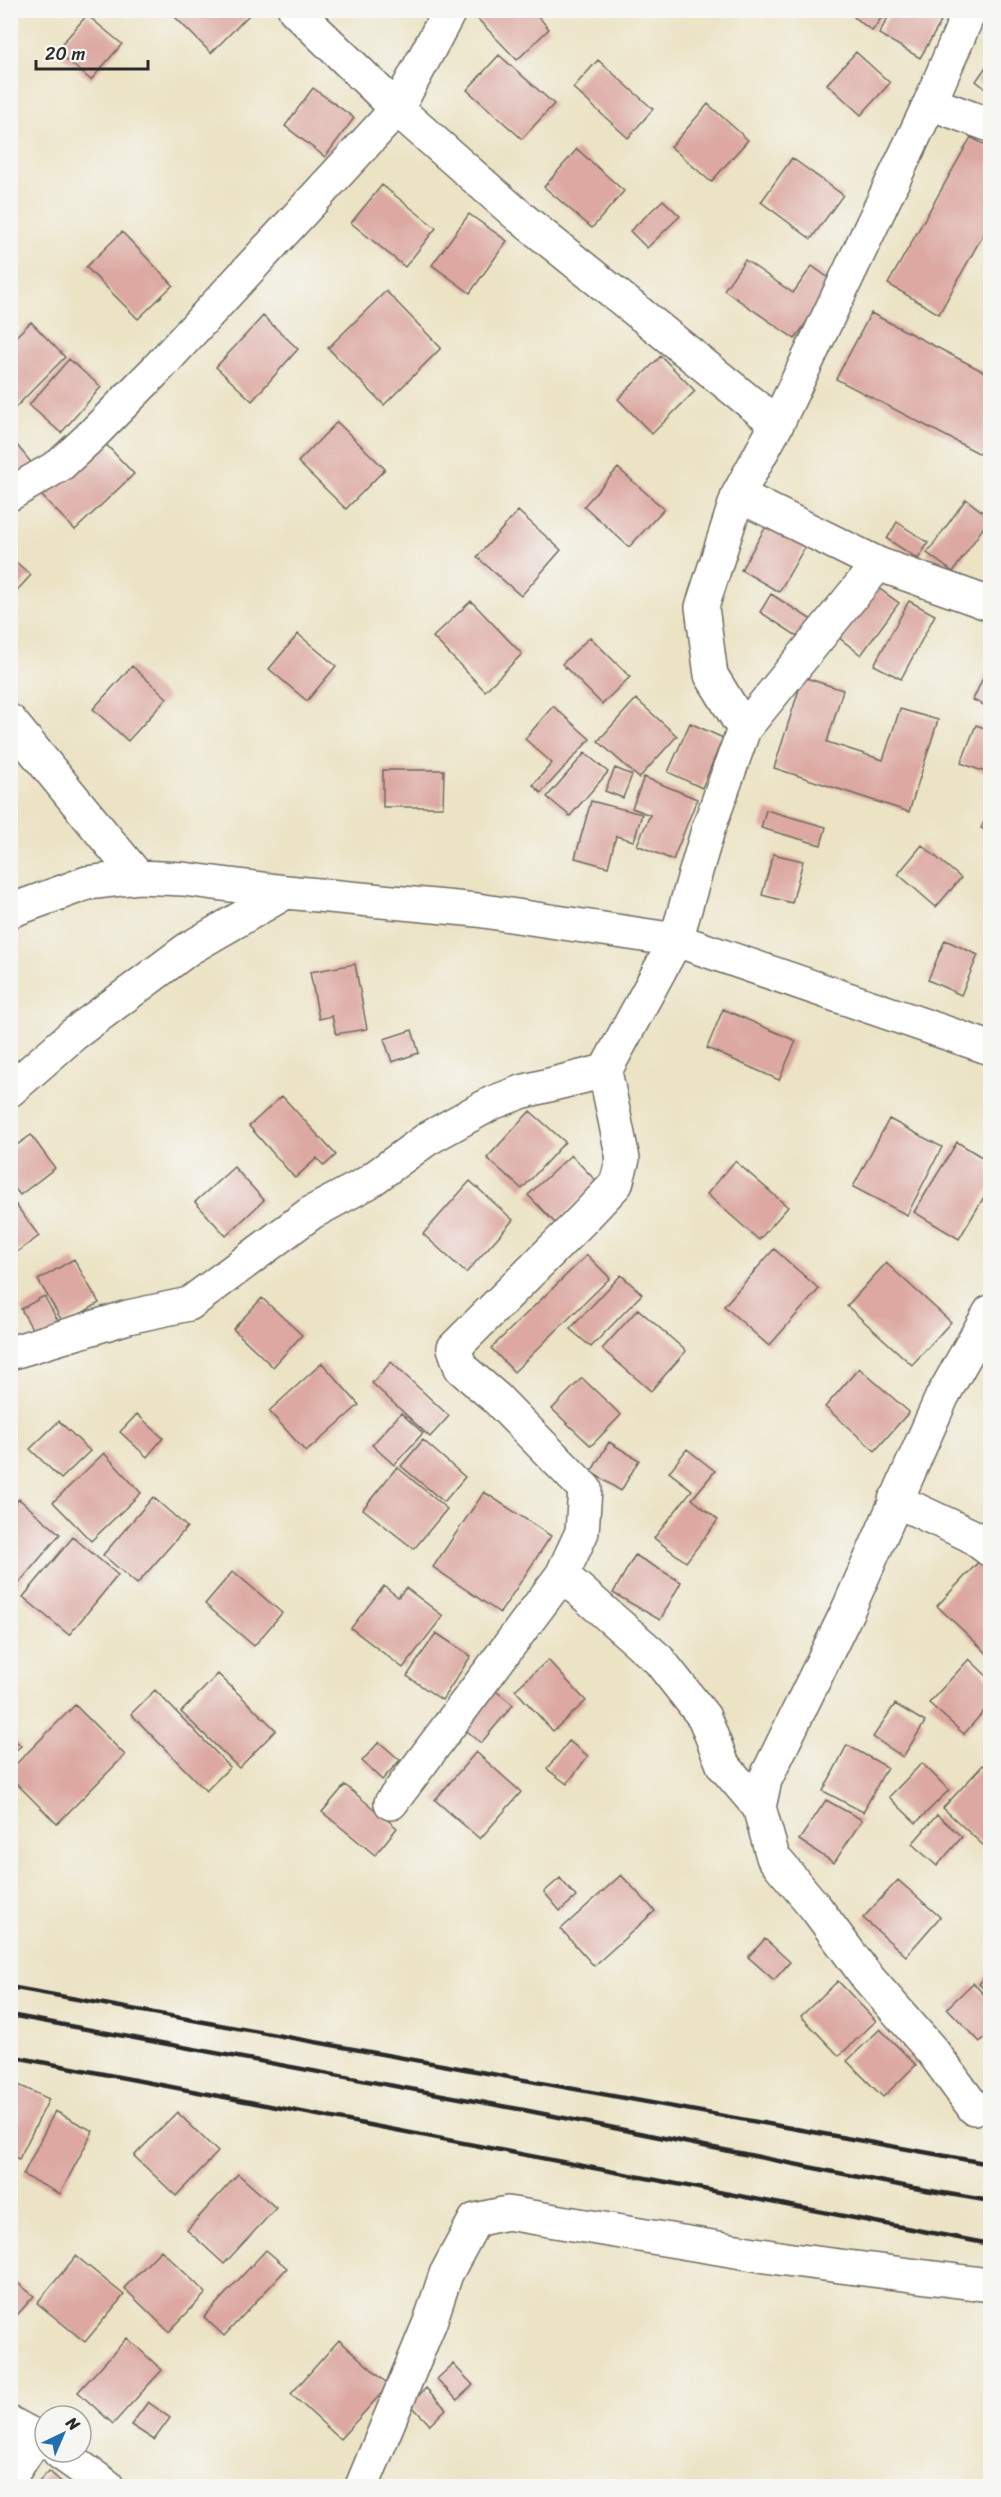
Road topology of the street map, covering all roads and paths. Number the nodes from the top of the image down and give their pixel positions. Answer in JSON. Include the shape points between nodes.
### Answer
{"nodes":[{"id":1,"x":295,"y":10,"type":"edge"},
{"id":2,"x":450,"y":10,"type":"edge"},
{"id":3,"x":970,"y":10,"type":"edge"},
{"id":4,"x":930,"y":103,"type":"junction"},
{"id":5,"x":397,"y":109,"type":"junction"},
{"id":6,"x":990,"y":125,"type":"edge"},
{"id":7,"x":777,"y":424,"type":"junction"},
{"id":8,"x":10,"y":494,"type":"edge"},
{"id":9,"x":738,"y":495,"type":"junction"},
{"id":10,"x":878,"y":564,"type":"junction"},
{"id":11,"x":990,"y":604,"type":"edge"},
{"id":12,"x":10,"y":721,"type":"edge"},
{"id":13,"x":744,"y":729,"type":"junction"},
{"id":14,"x":138,"y":877,"type":"junction"},
{"id":15,"x":286,"y":892,"type":"junction"},
{"id":16,"x":10,"y":911,"type":"edge"},
{"id":17,"x":676,"y":940,"type":"junction"},
{"id":18,"x":990,"y":1048,"type":"edge"},
{"id":19,"x":604,"y":1071,"type":"junction"},
{"id":20,"x":10,"y":1090,"type":"edge"},
{"id":21,"x":990,"y":1312,"type":"edge"},
{"id":22,"x":10,"y":1353,"type":"edge"},
{"id":23,"x":895,"y":1500,"type":"junction"},
{"id":24,"x":990,"y":1550,"type":"edge"},
{"id":25,"x":562,"y":1575,"type":"junction"},
{"id":26,"x":391,"y":1803,"type":"dead end"},
{"id":27,"x":759,"y":1807,"type":"junction"},
{"id":28,"x":974,"y":2108,"type":"dead end"},
{"id":29,"x":990,"y":2285,"type":"edge"},
{"id":30,"x":33,"y":2445,"type":"edge"},
{"id":31,"x":75,"y":2464,"type":"edge"},
{"id":32,"x":10,"y":2477,"type":"edge"},
{"id":33,"x":107,"y":2487,"type":"edge"},
{"id":34,"x":362,"y":2487,"type":"edge"}],
"edges":[{"from":1,"to":5,"type":"street"},
{"from":2,"to":5,"type":"street"},
{"from":3,"to":4,"type":"street"},
{"from":4,"to":6,"type":"street"},
{"from":4,"to":7,"type":"street"},
{"from":5,"to":7,"type":"street","via":[[520,217]]},
{"from":5,"to":8,"type":"street","via":[[88,439],[60,465]]},
{"from":7,"to":9,"type":"street"},
{"from":9,"to":10,"type":"street"},
{"from":9,"to":13,"type":"street","via":[[702,607],[711,675]]},
{"from":10,"to":11,"type":"street"},
{"from":10,"to":13,"type":"street"},
{"from":12,"to":14,"type":"street"},
{"from":13,"to":17,"type":"street","via":[[708,830]]},
{"from":14,"to":15,"type":"street"},
{"from":14,"to":16,"type":"street","via":[[87,883]]},
{"from":15,"to":17,"type":"street","via":[[477,910]]},
{"from":15,"to":20,"type":"street","via":[[188,949],[74,1034]]},
{"from":17,"to":18,"type":"street"},
{"from":17,"to":19,"type":"street"},
{"from":19,"to":22,"type":"street","via":[[521,1092],[436,1134],[367,1183],[311,1213],[189,1304],[128,1317]]},
{"from":19,"to":25,"type":"street","via":[[623,1159],[616,1184],[454,1348],[461,1368],[585,1489],[582,1532]]},
{"from":21,"to":23,"type":"street","via":[[942,1397]]},
{"from":23,"to":24,"type":"street","via":[[970,1535]]},
{"from":23,"to":27,"type":"street","via":[[848,1610],[765,1780]]},
{"from":25,"to":26,"type":"street"},
{"from":25,"to":27,"type":"street","via":[[659,1660],[704,1717],[723,1765]]},
{"from":27,"to":28,"type":"street","via":[[773,1857],[867,1977],[933,2052]]},
{"from":29,"to":34,"type":"street","via":[[785,2259],[507,2213],[475,2220],[446,2274]]},
{"from":30,"to":32,"type":"street"},
{"from":31,"to":33,"type":"street"}]}
